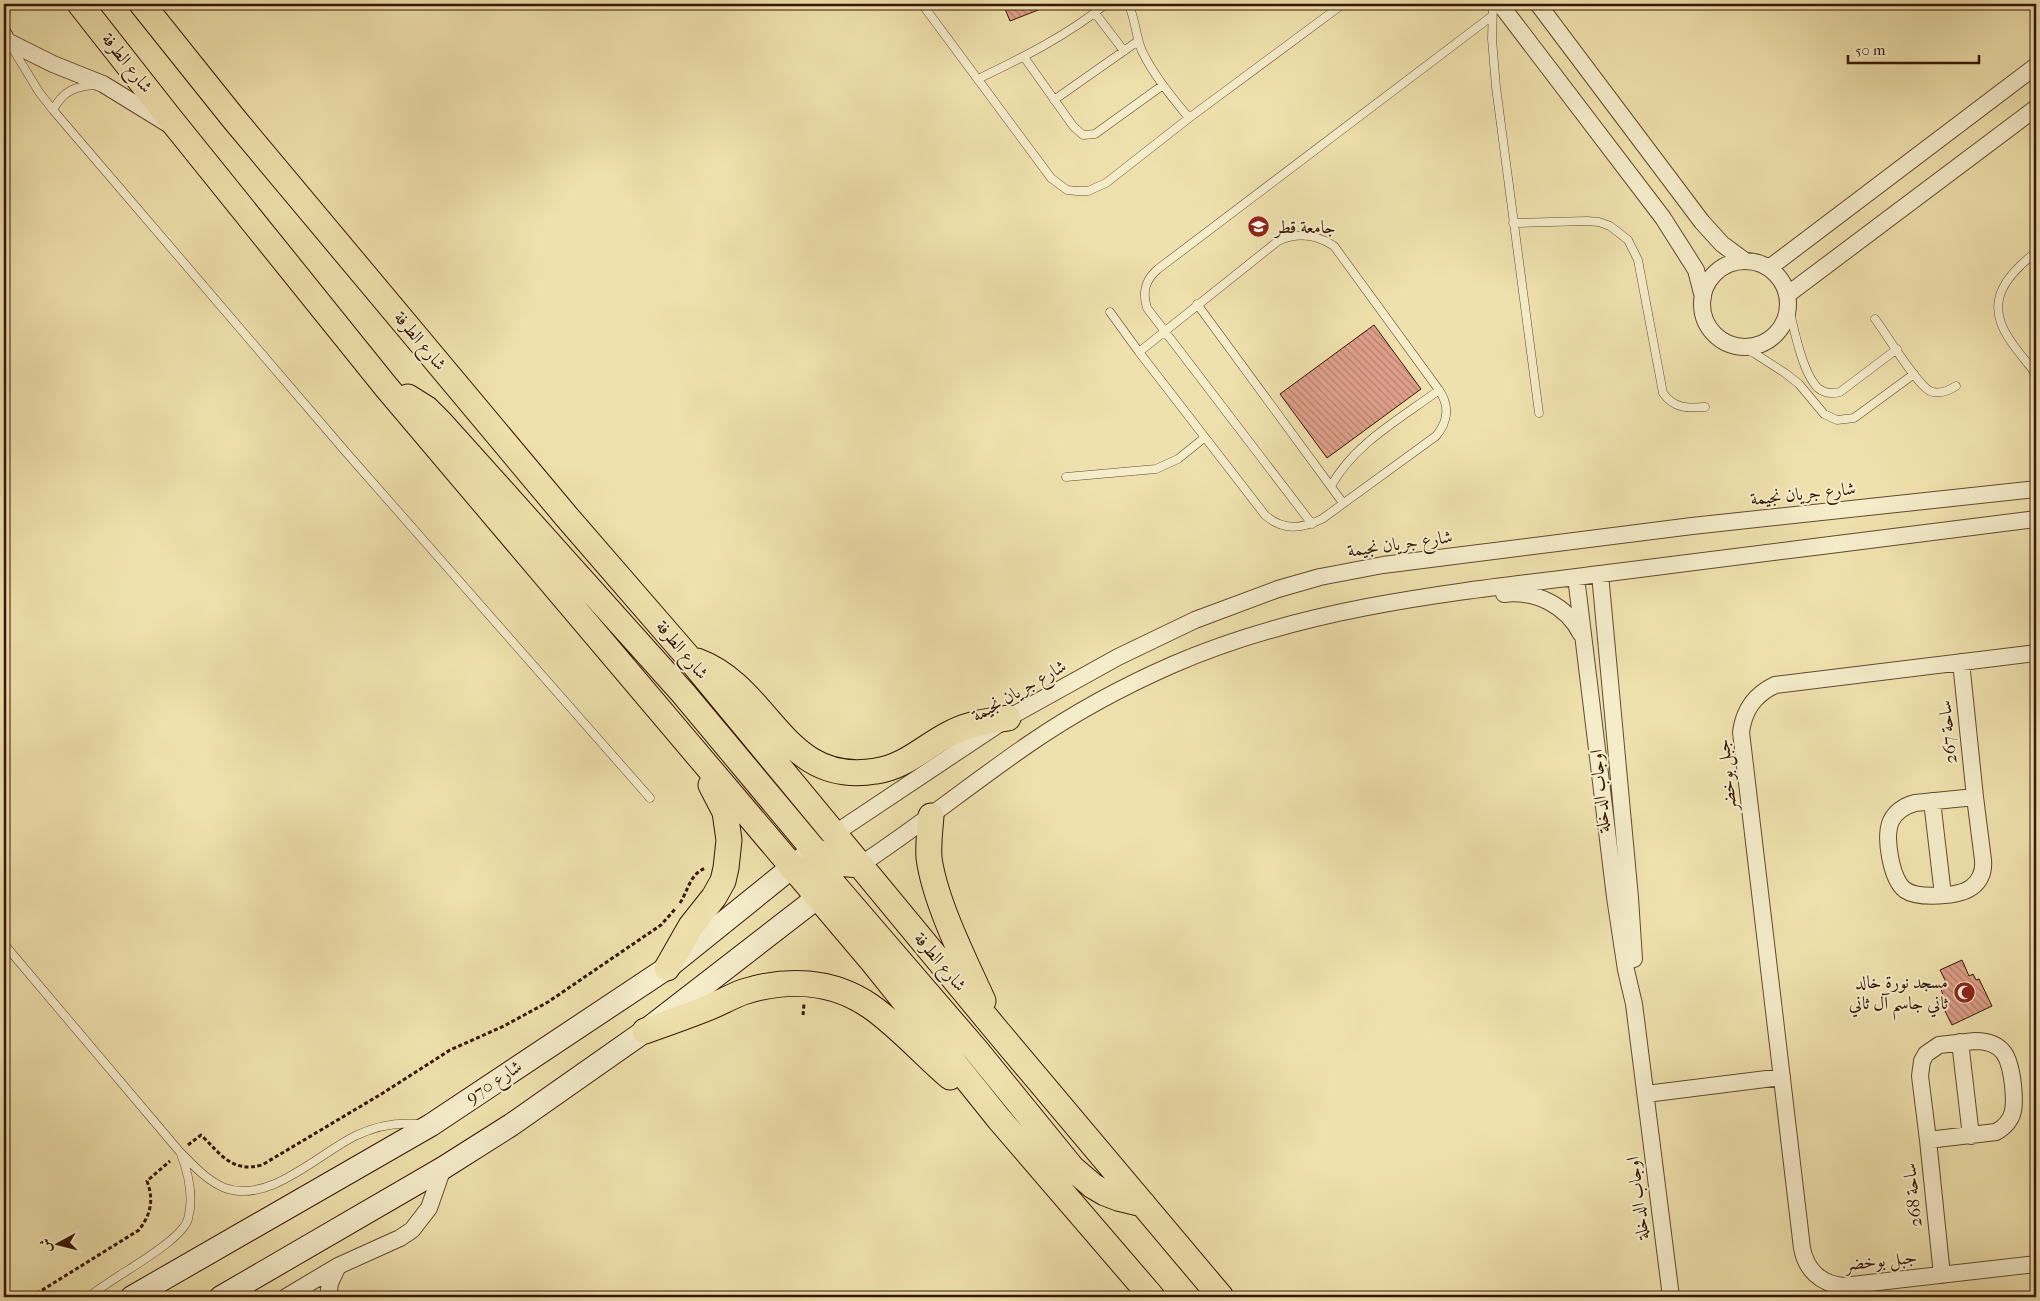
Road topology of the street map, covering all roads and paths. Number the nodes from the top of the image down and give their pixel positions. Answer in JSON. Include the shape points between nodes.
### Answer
{"nodes":[{"id":1,"x":80,"y":4,"type":"edge"},
{"id":2,"x":142,"y":4,"type":"edge"},
{"id":3,"x":922,"y":4,"type":"edge"},
{"id":4,"x":1106,"y":4,"type":"edge"},
{"id":5,"x":1128,"y":4,"type":"edge"},
{"id":6,"x":1343,"y":4,"type":"edge"},
{"id":7,"x":1493,"y":4,"type":"edge"},
{"id":8,"x":1538,"y":4,"type":"edge"},
{"id":9,"x":1496,"y":10,"type":"edge"},
{"id":10,"x":1095,"y":13,"type":"junction"},
{"id":11,"x":6,"y":38,"type":"edge"},
{"id":12,"x":1138,"y":41,"type":"junction"},
{"id":13,"x":1124,"y":51,"type":"junction"},
{"id":14,"x":1024,"y":57,"type":"junction"},
{"id":15,"x":2036,"y":66,"type":"edge"},
{"id":16,"x":978,"y":80,"type":"junction"},
{"id":17,"x":103,"y":84,"type":"junction"},
{"id":18,"x":1163,"y":85,"type":"junction"},
{"id":19,"x":1054,"y":100,"type":"junction"},
{"id":20,"x":2036,"y":109,"type":"edge"},
{"id":21,"x":53,"y":110,"type":"junction"},
{"id":22,"x":1189,"y":118,"type":"junction"},
{"id":23,"x":182,"y":133,"type":"junction"},
{"id":24,"x":1513,"y":223,"type":"junction"},
{"id":25,"x":2036,"y":252,"type":"edge"},
{"id":26,"x":1745,"y":261,"type":"junction"},
{"id":27,"x":1769,"y":268,"type":"junction"},
{"id":28,"x":1703,"y":297,"type":"junction"},
{"id":29,"x":1788,"y":299,"type":"junction"},
{"id":30,"x":1197,"y":304,"type":"junction"},
{"id":31,"x":1110,"y":312,"type":"dead end"},
{"id":32,"x":1875,"y":319,"type":"dead end"},
{"id":33,"x":1164,"y":330,"type":"junction"},
{"id":34,"x":1738,"y":346,"type":"junction"},
{"id":35,"x":1897,"y":350,"type":"junction"},
{"id":36,"x":1139,"y":352,"type":"junction"},
{"id":37,"x":1914,"y":374,"type":"junction"},
{"id":38,"x":2036,"y":374,"type":"edge"},
{"id":39,"x":1956,"y":386,"type":"dead end"},
{"id":40,"x":387,"y":388,"type":"junction"},
{"id":41,"x":1439,"y":390,"type":"junction"},
{"id":42,"x":1705,"y":407,"type":"dead end"},
{"id":43,"x":1539,"y":413,"type":"dead end"},
{"id":44,"x":1204,"y":438,"type":"junction"},
{"id":45,"x":1066,"y":477,"type":"dead end"},
{"id":46,"x":1330,"y":486,"type":"junction"},
{"id":47,"x":2036,"y":489,"type":"edge"},
{"id":48,"x":1342,"y":503,"type":"junction"},
{"id":49,"x":2036,"y":519,"type":"edge"},
{"id":50,"x":1312,"y":524,"type":"junction"},
{"id":51,"x":1600,"y":574,"type":"junction"},
{"id":52,"x":1576,"y":577,"type":"junction"},
{"id":53,"x":1394,"y":601,"type":"junction"},
{"id":54,"x":1584,"y":642,"type":"junction"},
{"id":55,"x":2036,"y":653,"type":"edge"},
{"id":56,"x":689,"y":658,"type":"junction"},
{"id":57,"x":1961,"y":662,"type":"junction"},
{"id":58,"x":1008,"y":718,"type":"junction"},
{"id":59,"x":705,"y":764,"type":"junction"},
{"id":60,"x":1975,"y":797,"type":"junction"},
{"id":61,"x":650,"y":798,"type":"dead end"},
{"id":62,"x":1932,"y":801,"type":"junction"},
{"id":63,"x":930,"y":816,"type":"junction"},
{"id":64,"x":834,"y":834,"type":"junction"},
{"id":65,"x":814,"y":850,"type":"junction"},
{"id":66,"x":860,"y":865,"type":"junction"},
{"id":67,"x":726,"y":868,"type":"junction"},
{"id":68,"x":792,"y":868,"type":"junction"},
{"id":69,"x":825,"y":891,"type":"junction"},
{"id":70,"x":1943,"y":894,"type":"junction"},
{"id":71,"x":4,"y":944,"type":"edge"},
{"id":72,"x":667,"y":968,"type":"junction"},
{"id":73,"x":1634,"y":1004,"type":"junction"},
{"id":74,"x":644,"y":1031,"type":"junction"},
{"id":75,"x":998,"y":1032,"type":"junction"},
{"id":76,"x":1960,"y":1042,"type":"junction"},
{"id":77,"x":1782,"y":1077,"type":"junction"},
{"id":78,"x":1646,"y":1094,"type":"junction"},
{"id":79,"x":998,"y":1119,"type":"junction"},
{"id":80,"x":430,"y":1125,"type":"junction"},
{"id":81,"x":1971,"y":1136,"type":"junction"},
{"id":82,"x":1928,"y":1140,"type":"junction"},
{"id":83,"x":180,"y":1152,"type":"junction"},
{"id":84,"x":443,"y":1168,"type":"junction"},
{"id":85,"x":1143,"y":1204,"type":"junction"},
{"id":86,"x":2036,"y":1264,"type":"edge"},
{"id":87,"x":338,"y":1266,"type":"junction"},
{"id":88,"x":1942,"y":1275,"type":"junction"},
{"id":89,"x":31,"y":1297,"type":"edge"},
{"id":90,"x":88,"y":1297,"type":"edge"},
{"id":91,"x":132,"y":1297,"type":"edge"},
{"id":92,"x":221,"y":1297,"type":"edge"},
{"id":93,"x":286,"y":1297,"type":"edge"},
{"id":94,"x":328,"y":1297,"type":"edge"},
{"id":95,"x":1152,"y":1297,"type":"edge"},
{"id":96,"x":1221,"y":1297,"type":"edge"},
{"id":97,"x":1670,"y":1297,"type":"edge"}],
"edges":[{"from":1,"to":23,"type":"main road","name":"شارع الطرفة"},
{"from":2,"to":56,"type":"main road","name":"شارع الطرفة","via":[[273,165]]},
{"from":3,"to":16,"type":"lane"},
{"from":4,"to":10,"type":"lane"},
{"from":5,"to":12,"type":"lane"},
{"from":6,"to":22,"type":"lane"},
{"from":7,"to":9,"type":"lane"},
{"from":8,"to":26,"type":"street","via":[[1702,222],[1722,244]]},
{"from":9,"to":24,"type":"lane","via":[[1493,63]]},
{"from":9,"to":28,"type":"street","via":[[1663,218],[1696,270]]},
{"from":9,"to":33,"type":"lane","via":[[1151,275],[1146,283],[1144,300]]},
{"from":10,"to":13,"type":"lane"},
{"from":10,"to":14,"type":"lane"},
{"from":11,"to":17,"type":"street","via":[[53,64]]},
{"from":11,"to":21,"type":"lane"},
{"from":12,"to":13,"type":"lane"},
{"from":12,"to":18,"type":"lane"},
{"from":13,"to":19,"type":"lane"},
{"from":14,"to":16,"type":"lane"},
{"from":14,"to":19,"type":"lane"},
{"from":15,"to":27,"type":"street"},
{"from":16,"to":22,"type":"lane","via":[[1051,178],[1068,190],[1088,191],[1106,183]]},
{"from":17,"to":21,"type":"lane","via":[[68,92]]},
{"from":17,"to":23,"type":"street"},
{"from":18,"to":19,"type":"lane","via":[[1089,136],[1077,132]]},
{"from":18,"to":22,"type":"lane"},
{"from":20,"to":29,"type":"street"},
{"from":21,"to":61,"type":"lane","via":[[345,451]]},
{"from":23,"to":40,"type":"main road","name":"شارع الطرفة"},
{"from":24,"to":42,"type":"lane","via":[[1587,221],[1610,226],[1619,232],[1631,245],[1638,260],[1663,392],[1677,406]]},
{"from":24,"to":43,"type":"lane"},
{"from":25,"to":38,"type":"lane","via":[[2009,276],[1999,307],[2003,329]]},
{"from":26,"to":27,"type":"street"},
{"from":26,"to":28,"type":"street","via":[[1718,271],[1708,282]]},
{"from":27,"to":29,"type":"street","via":[[1780,280]]},
{"from":28,"to":34,"type":"street","via":[[1704,313],[1710,328],[1722,340]]},
{"from":29,"to":34,"type":"street","via":[[1785,320],[1770,339],[1754,346]]},
{"from":29,"to":35,"type":"lane","via":[[1807,368],[1815,384],[1824,392],[1840,392]]},
{"from":30,"to":33,"type":"lane"},
{"from":30,"to":41,"type":"lane","via":[[1278,241],[1297,235],[1317,237],[1334,246]]},
{"from":30,"to":46,"type":"lane"},
{"from":31,"to":36,"type":"lane"},
{"from":32,"to":35,"type":"lane"},
{"from":33,"to":36,"type":"lane"},
{"from":33,"to":50,"type":"lane"},
{"from":34,"to":37,"type":"lane","via":[[1785,372],[1824,414],[1837,420],[1854,418]]},
{"from":35,"to":37,"type":"lane"},
{"from":36,"to":44,"type":"lane"},
{"from":37,"to":39,"type":"lane","via":[[1923,386],[1935,392]]},
{"from":40,"to":59,"type":"main road","name":"شارع الطرفة"},
{"from":40,"to":65,"type":"main road","via":[[417,401],[440,422],[683,693]]},
{"from":41,"to":46,"type":"lane","via":[[1361,447]]},
{"from":41,"to":48,"type":"lane","via":[[1447,410],[1440,431]]},
{"from":44,"to":45,"type":"lane","via":[[1156,470]]},
{"from":44,"to":50,"type":"lane","via":[[1270,520],[1291,528]]},
{"from":46,"to":48,"type":"lane"},
{"from":47,"to":58,"type":"street","name":"شارع جريان نجيمة","via":[[1673,529],[1352,570],[1270,592],[1195,620],[1147,642]]},
{"from":48,"to":50,"type":"lane"},
{"from":49,"to":51,"type":"street"},
{"from":51,"to":52,"type":"street"},
{"from":51,"to":73,"type":"street","name":"اوجاب الدخلة","via":[[1630,898]]},
{"from":52,"to":53,"type":"street"},
{"from":52,"to":54,"type":"street","name":"اوجاب الدخلة"},
{"from":53,"to":54,"type":"street","via":[[1427,606],[1511,594],[1535,596],[1567,614]]},
{"from":53,"to":63,"type":"street","via":[[1296,622],[1249,636],[1136,681],[1029,744]]},
{"from":54,"to":73,"type":"street","name":"اوجاب الدخلة","via":[[1615,898]]},
{"from":55,"to":57,"type":"street","name":"جبل بوخضر"},
{"from":56,"to":58,"type":"main road","via":[[722,673],[746,693],[798,752],[831,770],[844,773],[857,774],[892,767],[958,730]]},
{"from":56,"to":64,"type":"main road","name":"شارع الطرفة"},
{"from":57,"to":60,"type":"street","name":"ساحة 267"},
{"from":57,"to":77,"type":"street","name":"جبل بوخضر","via":[[1775,685],[1761,693],[1746,712],[1742,743]]},
{"from":58,"to":64,"type":"street","name":"شارع جريان نجيمة"},
{"from":59,"to":67,"type":"main road","via":[[711,787],[725,812],[729,840]]},
{"from":59,"to":68,"type":"main road","name":"شارع الطرفة"},
{"from":60,"to":62,"type":"street","name":"ساحة 267"},
{"from":60,"to":70,"type":"street","name":"ساحة 267","via":[[1982,875],[1966,891]]},
{"from":62,"to":70,"type":"street"},
{"from":62,"to":70,"type":"street","name":"ساحة 267","via":[[1900,809],[1891,822],[1889,837],[1893,870],[1900,884],[1921,896]]},
{"from":63,"to":66,"type":"street"},
{"from":63,"to":75,"type":"main road","via":[[929,855],[934,882]]},
{"from":64,"to":65,"type":"main road","name":"شارع 970"},
{"from":64,"to":66,"type":"main road","name":"شارع الطرفة"},
{"from":65,"to":66,"type":"main road","via":[[836,862]]},
{"from":65,"to":68,"type":"main road","name":"شارع 970"},
{"from":66,"to":69,"type":"main road"},
{"from":66,"to":75,"type":"main road","name":"شارع الطرفة"},
{"from":67,"to":72,"type":"main road","via":[[714,897],[691,926]]},
{"from":67,"to":83,"type":"path","via":[[710,867],[697,872],[679,905],[660,925],[548,1002],[450,1050],[262,1165],[235,1165],[201,1135]]},
{"from":68,"to":69,"type":"main road","via":[[812,871],[827,878]]},
{"from":68,"to":72,"type":"main road","name":"شارع 970"},
{"from":69,"to":74,"type":"main road"},
{"from":69,"to":79,"type":"main road","via":[[873,962]]},
{"from":69,"to":85,"type":"main road","via":[[976,1050],[1072,1168],[1105,1193]]},
{"from":71,"to":83,"type":"lane"},
{"from":72,"to":80,"type":"main road","name":"شارع 970"},
{"from":73,"to":78,"type":"street","name":"اوجاب الدخلة"},
{"from":74,"to":79,"type":"main road","via":[[743,993],[778,984],[830,987],[858,998],[884,1017]]},
{"from":74,"to":84,"type":"main road","via":[[511,1125]]},
{"from":75,"to":85,"type":"main road","name":"شارع الطرفة"},
{"from":76,"to":81,"type":"street"},
{"from":76,"to":81,"type":"street","name":"ساحة 268","via":[[1992,1043],[2004,1053],[2011,1068],[2012,1116],[1996,1132]]},
{"from":76,"to":82,"type":"street","name":"ساحة 268","via":[[1938,1045],[1922,1061],[1920,1076]]},
{"from":77,"to":78,"type":"street"},
{"from":77,"to":88,"type":"street","name":"جبل بوخضر","via":[[1802,1248],[1812,1272],[1826,1282],[1843,1286]]},
{"from":78,"to":97,"type":"street","name":"اوجاب الدخلة"},
{"from":79,"to":95,"type":"main road"},
{"from":80,"to":83,"type":"lane","via":[[401,1124],[372,1129],[354,1136],[268,1187],[251,1191],[234,1190],[214,1182]]},
{"from":80,"to":91,"type":"main road","name":"شارع 970"},
{"from":81,"to":82,"type":"street","name":"ساحة 268"},
{"from":82,"to":88,"type":"street","name":"ساحة 268"},
{"from":83,"to":89,"type":"path","via":[[148,1181],[151,1207],[146,1222],[139,1230]]},
{"from":83,"to":90,"type":"lane","via":[[190,1184],[188,1221],[158,1249]]},
{"from":84,"to":87,"type":"street","via":[[429,1208],[412,1230]]},
{"from":84,"to":92,"type":"main road"},
{"from":85,"to":96,"type":"main road","name":"شارع الطرفة"},
{"from":86,"to":88,"type":"street","name":"جبل بوخضر"},
{"from":87,"to":93,"type":"street"},
{"from":87,"to":94,"type":"street"}]}
